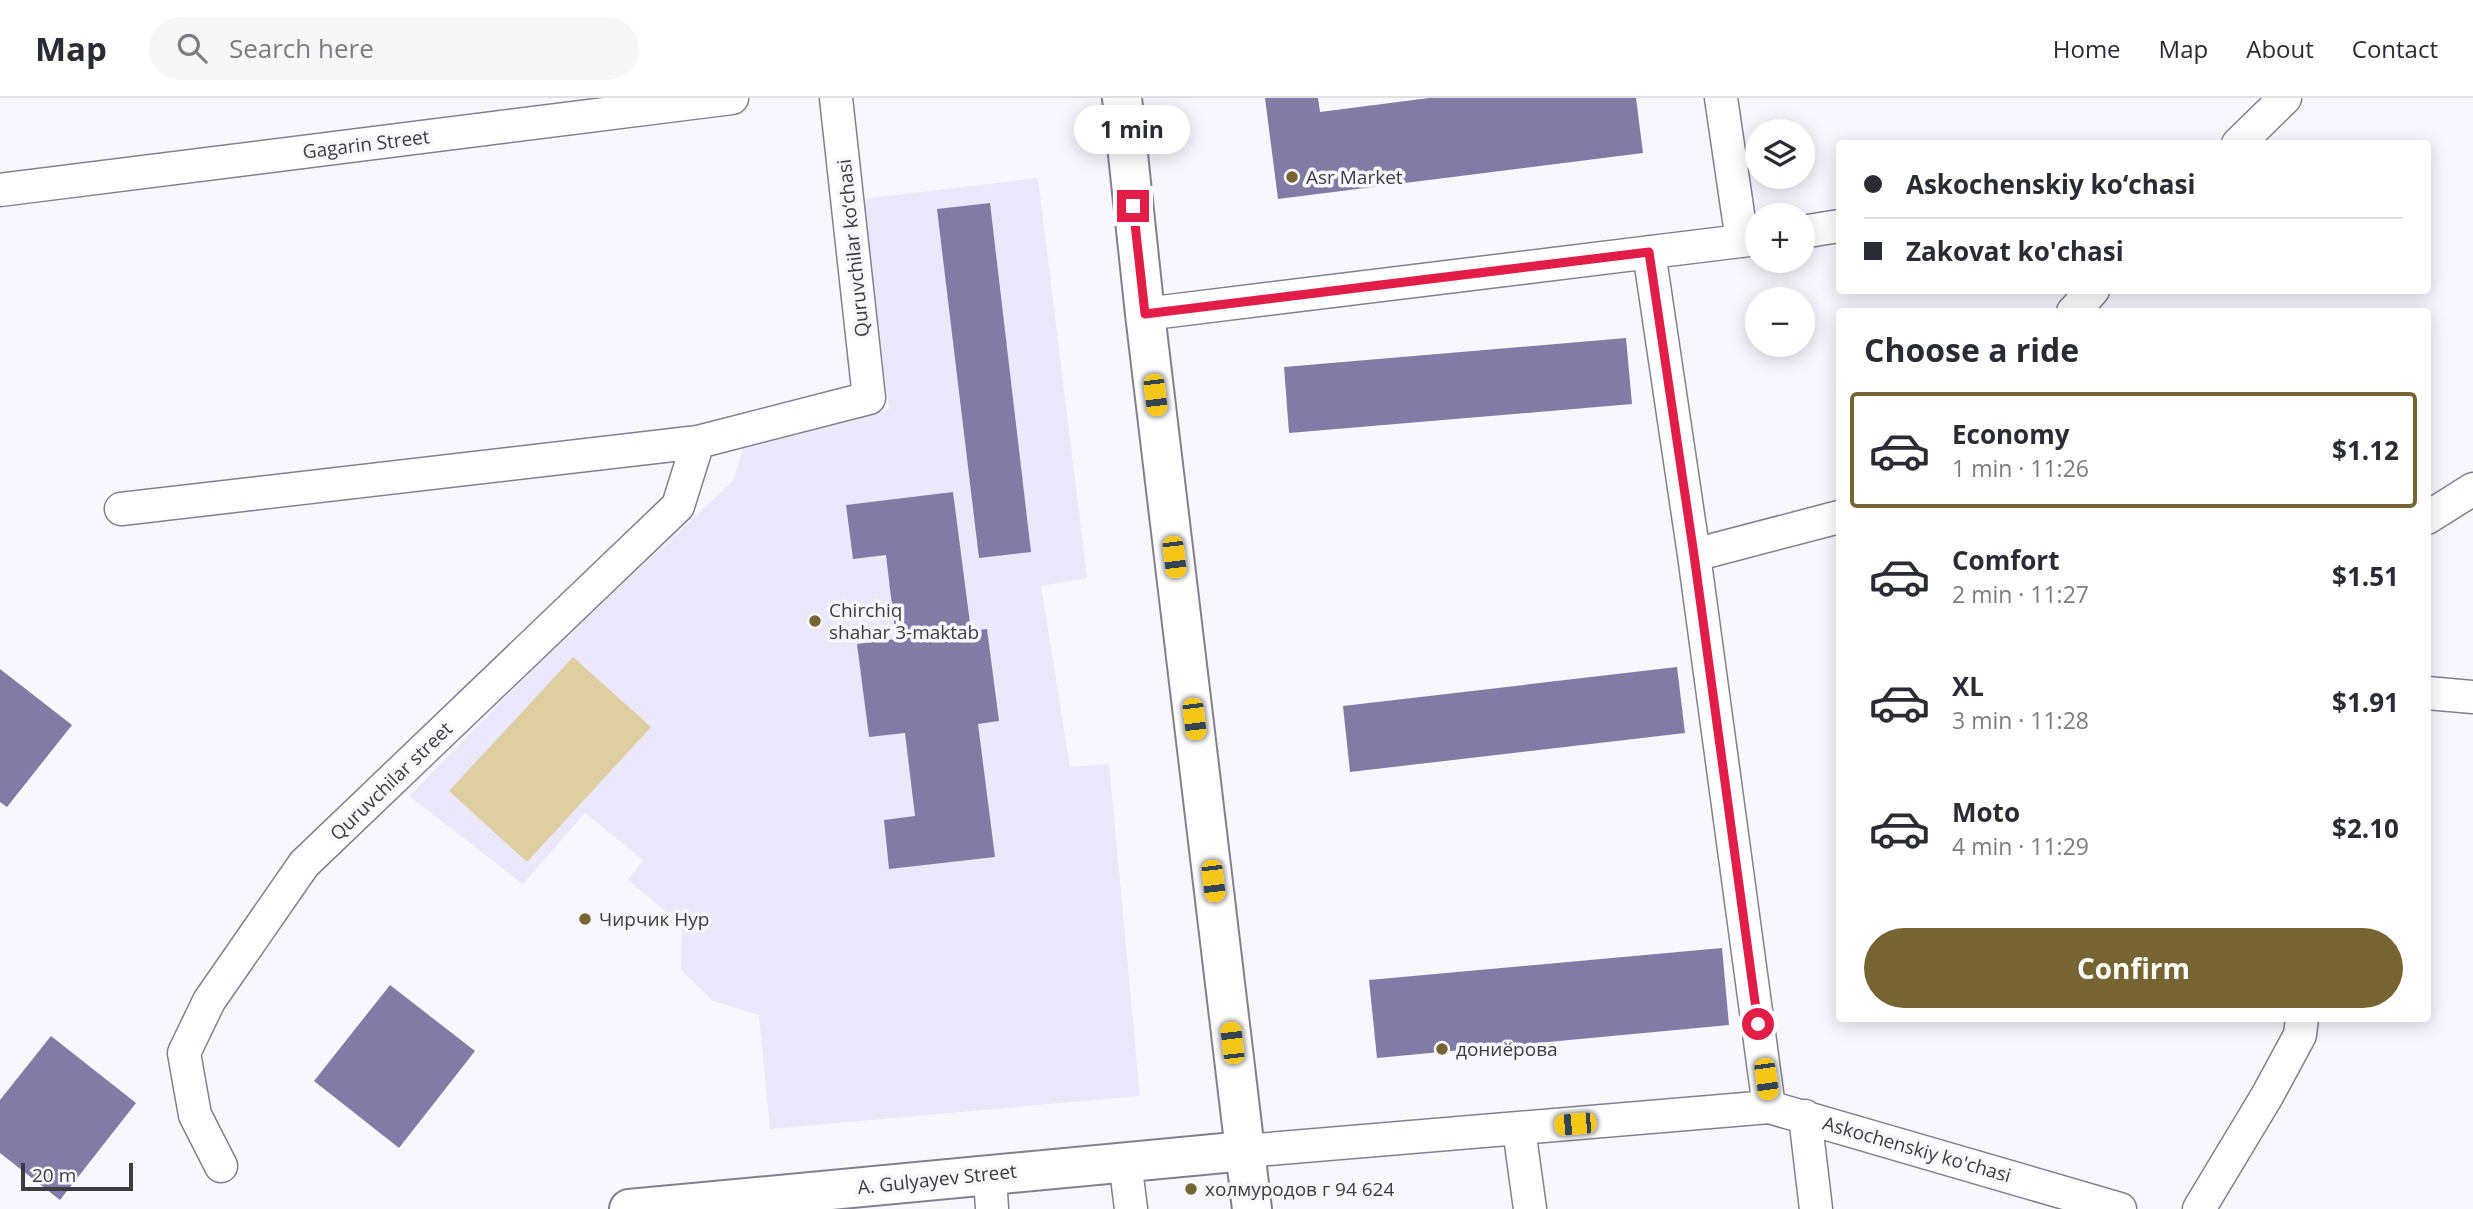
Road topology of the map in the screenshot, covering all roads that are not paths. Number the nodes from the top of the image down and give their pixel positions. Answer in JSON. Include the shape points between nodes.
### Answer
{"nodes":[{"id":1,"x":732,"y":98,"type":"edge"},
{"id":2,"x":836,"y":98,"type":"edge"},
{"id":3,"x":1122,"y":98,"type":"edge"},
{"id":4,"x":1721,"y":98,"type":"edge"},
{"id":5,"x":2285,"y":98,"type":"edge"},
{"id":6,"x":2242,"y":140,"type":"edge"},
{"id":7,"x":0,"y":190,"type":"edge"},
{"id":8,"x":1745,"y":216,"type":"edge"},
{"id":9,"x":1836,"y":226,"type":"edge"},
{"id":10,"x":1815,"y":230,"type":"edge"},
{"id":11,"x":1745,"y":241,"type":"edge"},
{"id":12,"x":1649,"y":252,"type":"junction"},
{"id":13,"x":2089,"y":294,"type":"edge"},
{"id":14,"x":2077,"y":308,"type":"edge"},
{"id":15,"x":1145,"y":314,"type":"junction"},
{"id":16,"x":698,"y":442,"type":"junction"},
{"id":17,"x":2473,"y":489,"type":"edge"},
{"id":18,"x":121,"y":509,"type":"dead end"},
{"id":19,"x":2431,"y":515,"type":"edge"},
{"id":20,"x":1836,"y":518,"type":"edge"},
{"id":21,"x":1694,"y":555,"type":"junction"},
{"id":22,"x":2431,"y":693,"type":"edge"},
{"id":23,"x":2473,"y":697,"type":"edge"},
{"id":24,"x":2302,"y":1022,"type":"edge"},
{"id":25,"x":1769,"y":1107,"type":"junction"},
{"id":26,"x":1805,"y":1116,"type":"junction"},
{"id":27,"x":1519,"y":1129,"type":"junction"},
{"id":28,"x":1245,"y":1151,"type":"junction"},
{"id":29,"x":1125,"y":1161,"type":"junction"},
{"id":30,"x":221,"y":1166,"type":"dead end"},
{"id":31,"x":991,"y":1192,"type":"edge"},
{"id":32,"x":629,"y":1209,"type":"edge"},
{"id":33,"x":1131,"y":1209,"type":"edge"},
{"id":34,"x":1252,"y":1209,"type":"edge"},
{"id":35,"x":1530,"y":1209,"type":"edge"},
{"id":36,"x":1816,"y":1209,"type":"edge"},
{"id":37,"x":2120,"y":1209,"type":"edge"},
{"id":38,"x":2199,"y":1209,"type":"edge"}],
"edges":[{"from":1,"to":7,"type":"street","name":"Gagarin Street"},
{"from":2,"to":16,"type":"street","via":[[869,398]]},
{"from":3,"to":15,"type":"main road"},
{"from":4,"to":8,"type":"street"},
{"from":5,"to":6,"type":"street"},
{"from":9,"to":10,"type":"street"},
{"from":11,"to":12,"type":"street"},
{"from":12,"to":15,"type":"street"},
{"from":12,"to":21,"type":"street"},
{"from":13,"to":14,"type":"street"},
{"from":15,"to":28,"type":"main road"},
{"from":16,"to":18,"type":"street"},
{"from":16,"to":30,"type":"street","name":"Quruvchilar street","via":[[678,506],[304,864],[209,1001],[184,1053],[195,1115]]},
{"from":17,"to":19,"type":"street"},
{"from":20,"to":21,"type":"street"},
{"from":21,"to":25,"type":"street"},
{"from":22,"to":23,"type":"street"},
{"from":24,"to":38,"type":"street","via":[[2300,1035],[2267,1096]]},
{"from":25,"to":26,"type":"street"},
{"from":25,"to":27,"type":"street"},
{"from":26,"to":36,"type":"street","name":"Askochenskiy ko'chasi"},
{"from":26,"to":37,"type":"street","name":"Askochenskiy ko'chasi"},
{"from":27,"to":28,"type":"street"},
{"from":27,"to":35,"type":"street"},
{"from":28,"to":29,"type":"main road","name":"A. Gulyayev Street"},
{"from":28,"to":34,"type":"main road"},
{"from":29,"to":31,"type":"main road","name":"A. Gulyayev Street"},
{"from":29,"to":33,"type":"street"},
{"from":31,"to":32,"type":"main road","name":"A. Gulyayev Street"}]}
